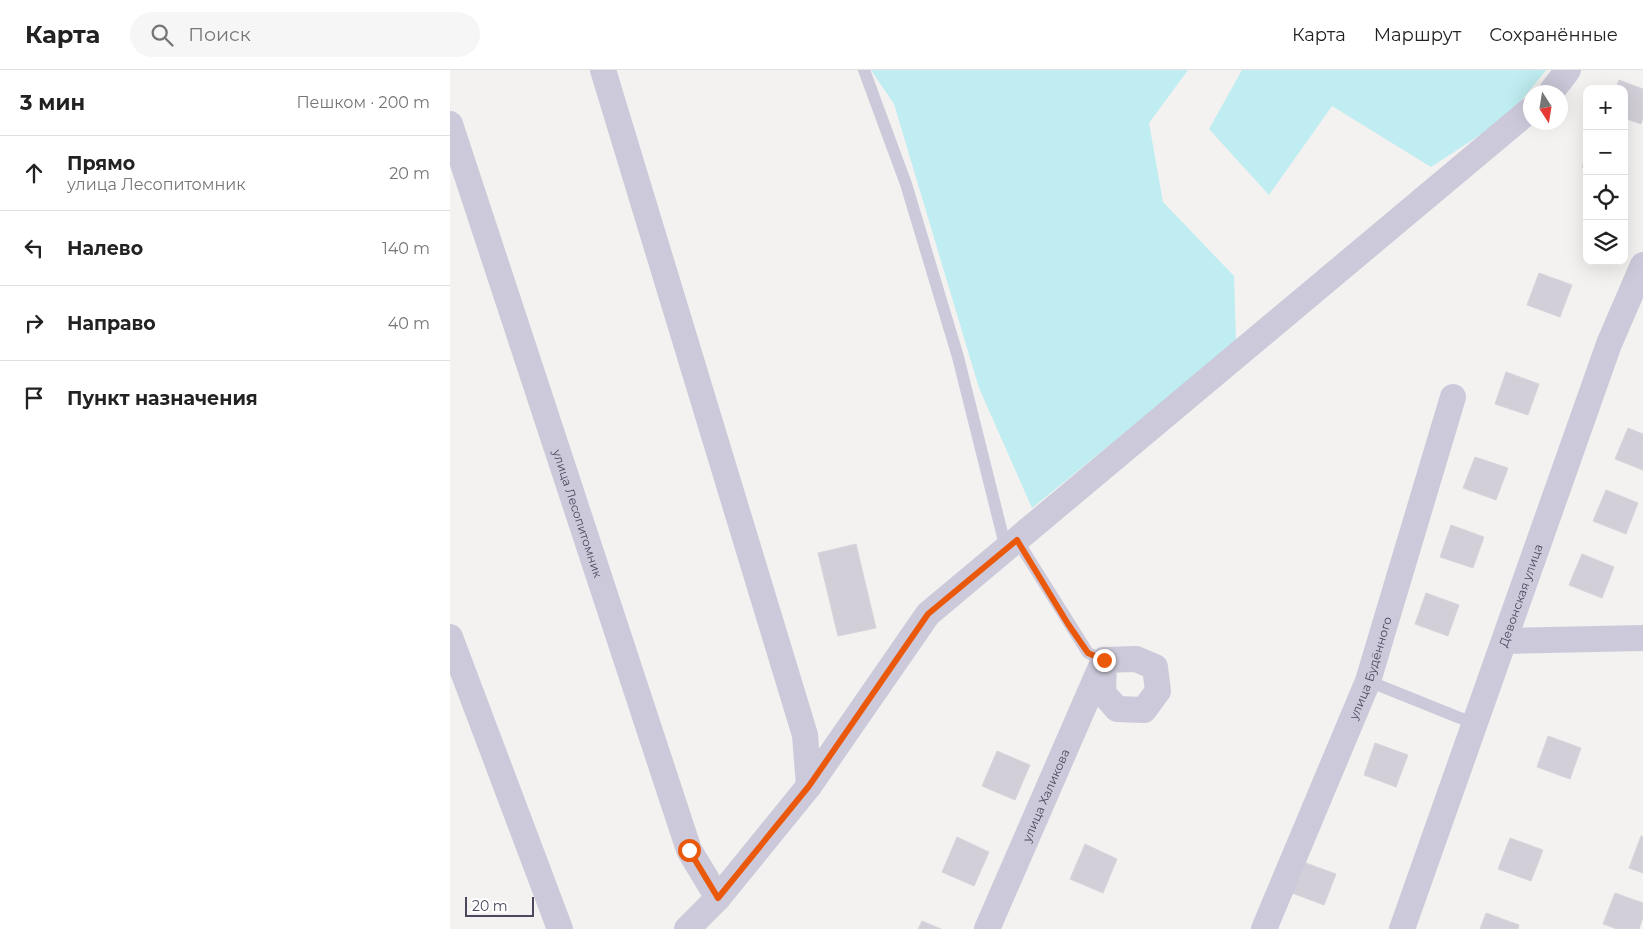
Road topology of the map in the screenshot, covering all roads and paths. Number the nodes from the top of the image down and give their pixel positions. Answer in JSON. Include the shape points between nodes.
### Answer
{"nodes":[{"id":1,"x":603,"y":70,"type":"edge"},
{"id":2,"x":864,"y":70,"type":"edge"},
{"id":3,"x":1568,"y":70,"type":"edge"},
{"id":4,"x":1556,"y":85,"type":"edge"},
{"id":5,"x":1523,"y":116,"type":"edge"},
{"id":6,"x":450,"y":124,"type":"edge"},
{"id":7,"x":1643,"y":265,"type":"edge"},
{"id":8,"x":1453,"y":397,"type":"dead end"},
{"id":9,"x":1012,"y":544,"type":"junction"},
{"id":10,"x":450,"y":637,"type":"edge"},
{"id":11,"x":1643,"y":638,"type":"edge"},
{"id":12,"x":1505,"y":641,"type":"junction"},
{"id":13,"x":1104,"y":660,"type":"joint"},
{"id":14,"x":1368,"y":681,"type":"junction"},
{"id":15,"x":1475,"y":724,"type":"junction"},
{"id":16,"x":809,"y":786,"type":"junction"},
{"id":17,"x":718,"y":898,"type":"junction"},
{"id":18,"x":560,"y":929,"type":"edge"},
{"id":19,"x":687,"y":929,"type":"edge"},
{"id":20,"x":987,"y":929,"type":"edge"},
{"id":21,"x":1264,"y":929,"type":"edge"},
{"id":22,"x":1402,"y":929,"type":"edge"}],
"edges":[{"from":1,"to":16,"type":"street","via":[[806,735]]},
{"from":2,"to":9,"type":"lane","via":[[906,184]]},
{"from":3,"to":4,"type":"street"},
{"from":5,"to":9,"type":"street"},
{"from":6,"to":17,"type":"street","name":"улица Лесопитомник","via":[[689,850]]},
{"from":7,"to":12,"type":"street","name":"Девонская улица","via":[[1609,344]]},
{"from":8,"to":14,"type":"street","name":"улица Будённого"},
{"from":9,"to":13,"type":"lane","via":[[1088,653]]},
{"from":9,"to":16,"type":"street","via":[[928,614]]},
{"from":10,"to":18,"type":"street"},
{"from":11,"to":12,"type":"street"},
{"from":12,"to":15,"type":"street","name":"Девонская улица"},
{"from":13,"to":20,"type":"street","name":"улица Халикова"},
{"from":14,"to":15,"type":"lane"},
{"from":14,"to":21,"type":"street","name":"улица Будённого"},
{"from":15,"to":22,"type":"street","name":"Девонская улица"},
{"from":16,"to":17,"type":"street"},
{"from":17,"to":19,"type":"street"}]}
